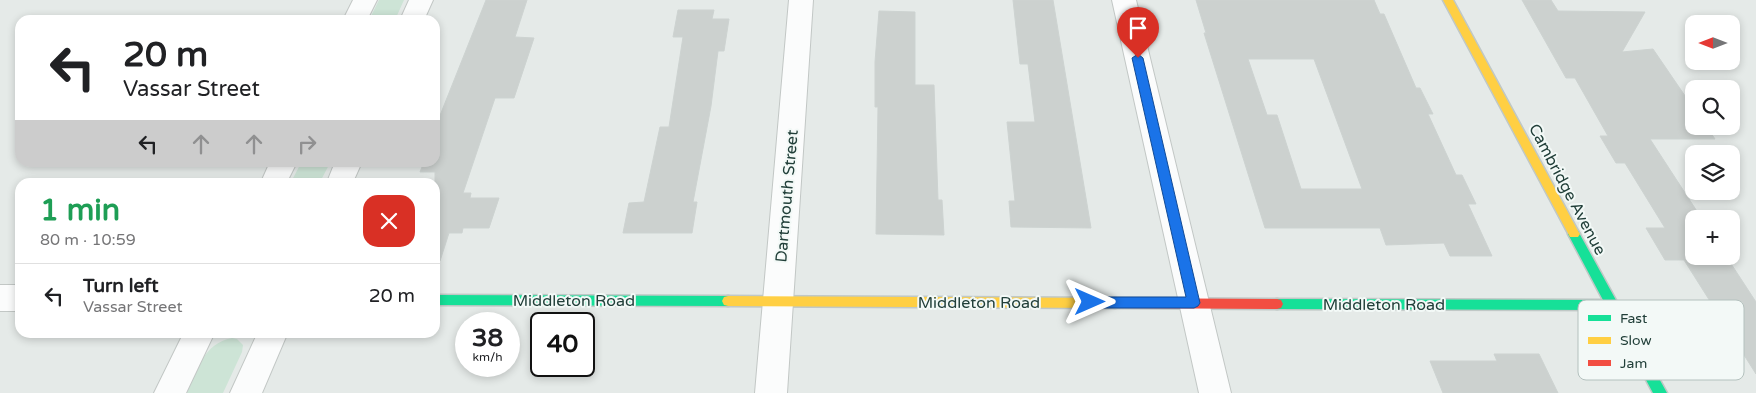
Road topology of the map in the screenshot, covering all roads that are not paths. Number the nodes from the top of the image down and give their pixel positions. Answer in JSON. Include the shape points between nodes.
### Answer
{"nodes":[{"id":1,"x":365,"y":0,"type":"edge"},
{"id":2,"x":421,"y":0,"type":"edge"},
{"id":3,"x":802,"y":0,"type":"edge"},
{"id":4,"x":1124,"y":0,"type":"edge"},
{"id":5,"x":1448,"y":0,"type":"edge"},
{"id":6,"x":358,"y":15,"type":"edge"},
{"id":7,"x":414,"y":15,"type":"edge"},
{"id":8,"x":0,"y":298,"type":"edge"},
{"id":9,"x":15,"y":298,"type":"edge"},
{"id":10,"x":440,"y":300,"type":"edge"},
{"id":11,"x":1609,"y":300,"type":"edge"},
{"id":12,"x":778,"y":301,"type":"junction"},
{"id":13,"x":1194,"y":303,"type":"junction"},
{"id":14,"x":1578,"y":305,"type":"edge"},
{"id":15,"x":197,"y":338,"type":"edge"},
{"id":16,"x":270,"y":338,"type":"edge"},
{"id":17,"x":1653,"y":380,"type":"edge"},
{"id":18,"x":170,"y":393,"type":"edge"},
{"id":19,"x":246,"y":393,"type":"edge"},
{"id":20,"x":770,"y":393,"type":"edge"},
{"id":21,"x":1215,"y":393,"type":"edge"},
{"id":22,"x":1660,"y":393,"type":"edge"}],
"edges":[{"from":1,"to":6,"type":"street"},
{"from":2,"to":7,"type":"street"},
{"from":3,"to":12,"type":"street","name":"Dartmouth Street"},
{"from":4,"to":13,"type":"street"},
{"from":5,"to":11,"type":"street","name":"Cambridge Avenue"},
{"from":8,"to":9,"type":"street"},
{"from":10,"to":12,"type":"street","name":"Middleton Road"},
{"from":12,"to":13,"type":"street","name":"Middleton Road"},
{"from":12,"to":20,"type":"street","name":"Dartmouth Street"},
{"from":13,"to":14,"type":"street","name":"Middleton Road"},
{"from":13,"to":21,"type":"street"},
{"from":15,"to":18,"type":"street"},
{"from":16,"to":19,"type":"street"},
{"from":17,"to":22,"type":"street","name":"Cambridge Avenue"}]}
